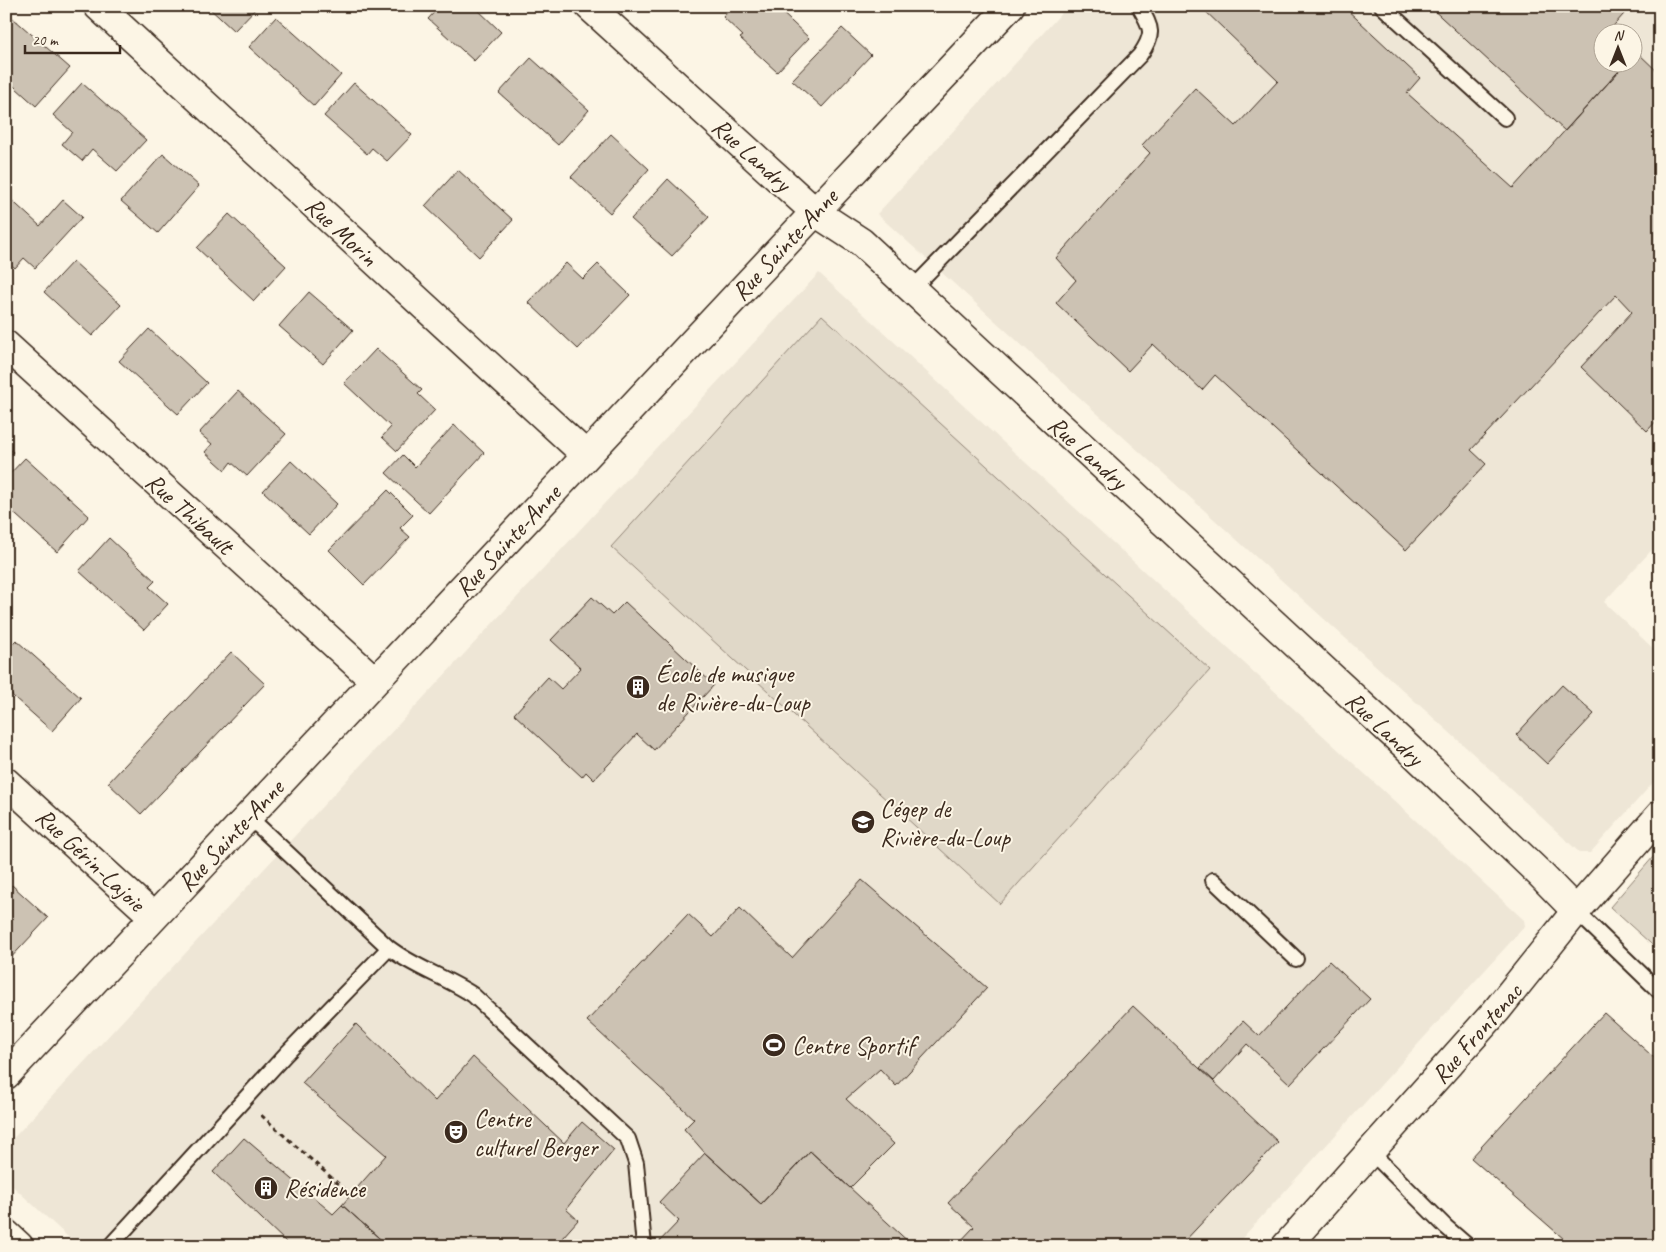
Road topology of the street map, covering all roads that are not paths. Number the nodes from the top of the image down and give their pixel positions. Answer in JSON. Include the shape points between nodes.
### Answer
{"nodes":[{"id":1,"x":98,"y":6,"type":"edge"},
{"id":2,"x":589,"y":6,"type":"edge"},
{"id":3,"x":1010,"y":6,"type":"edge"},
{"id":4,"x":1139,"y":6,"type":"edge"},
{"id":5,"x":1382,"y":6,"type":"edge"},
{"id":6,"x":1505,"y":118,"type":"dead end"},
{"id":7,"x":815,"y":212,"type":"junction"},
{"id":8,"x":911,"y":290,"type":"junction"},
{"id":9,"x":6,"y":345,"type":"edge"},
{"id":10,"x":586,"y":456,"type":"junction"},
{"id":11,"x":375,"y":681,"type":"junction"},
{"id":12,"x":6,"y":782,"type":"edge"},
{"id":13,"x":1660,"y":815,"type":"edge"},
{"id":14,"x":248,"y":816,"type":"junction"},
{"id":15,"x":1212,"y":880,"type":"dead end"},
{"id":16,"x":1576,"y":911,"type":"junction"},
{"id":17,"x":154,"y":917,"type":"junction"},
{"id":18,"x":389,"y":948,"type":"junction"},
{"id":19,"x":1296,"y":959,"type":"dead end"},
{"id":20,"x":1660,"y":992,"type":"edge"},
{"id":21,"x":6,"y":1075,"type":"edge"},
{"id":22,"x":1372,"y":1153,"type":"junction"},
{"id":23,"x":6,"y":1234,"type":"edge"},
{"id":24,"x":19,"y":1246,"type":"edge"},
{"id":25,"x":110,"y":1246,"type":"edge"},
{"id":26,"x":644,"y":1246,"type":"edge"},
{"id":27,"x":1286,"y":1246,"type":"edge"},
{"id":28,"x":1468,"y":1246,"type":"edge"}],
"edges":[{"from":1,"to":10,"type":"street","name":"Rue Morin"},
{"from":2,"to":7,"type":"street","name":"Rue Landry"},
{"from":3,"to":7,"type":"street","name":"Rue Sainte-Anne"},
{"from":4,"to":8,"type":"lane","via":[[1151,30],[1150,40],[1140,55]]},
{"from":5,"to":6,"type":"lane"},
{"from":7,"to":8,"type":"street","name":"Rue Landry","via":[[860,242]]},
{"from":7,"to":10,"type":"street","name":"Rue Sainte-Anne"},
{"from":8,"to":16,"type":"street","name":"Rue Landry","via":[[1372,714]]},
{"from":9,"to":11,"type":"street","name":"Rue Thibault"},
{"from":10,"to":11,"type":"street","name":"Rue Sainte-Anne"},
{"from":11,"to":14,"type":"street","name":"Rue Sainte-Anne"},
{"from":12,"to":17,"type":"street","name":"Rue Gérin-Lajoie"},
{"from":13,"to":16,"type":"street","name":"Rue Frontenac"},
{"from":14,"to":17,"type":"street","name":"Rue Sainte-Anne"},
{"from":14,"to":18,"type":"lane"},
{"from":15,"to":19,"type":"lane"},
{"from":16,"to":20,"type":"lane"},
{"from":16,"to":22,"type":"street","name":"Rue Frontenac","via":[[1496,1011]]},
{"from":17,"to":21,"type":"street","name":"Rue Sainte-Anne"},
{"from":18,"to":25,"type":"lane"},
{"from":18,"to":26,"type":"lane","via":[[473,995],[628,1139],[636,1163]]},
{"from":22,"to":27,"type":"street","name":"Rue Frontenac"},
{"from":22,"to":28,"type":"lane"},
{"from":23,"to":24,"type":"street"}]}
